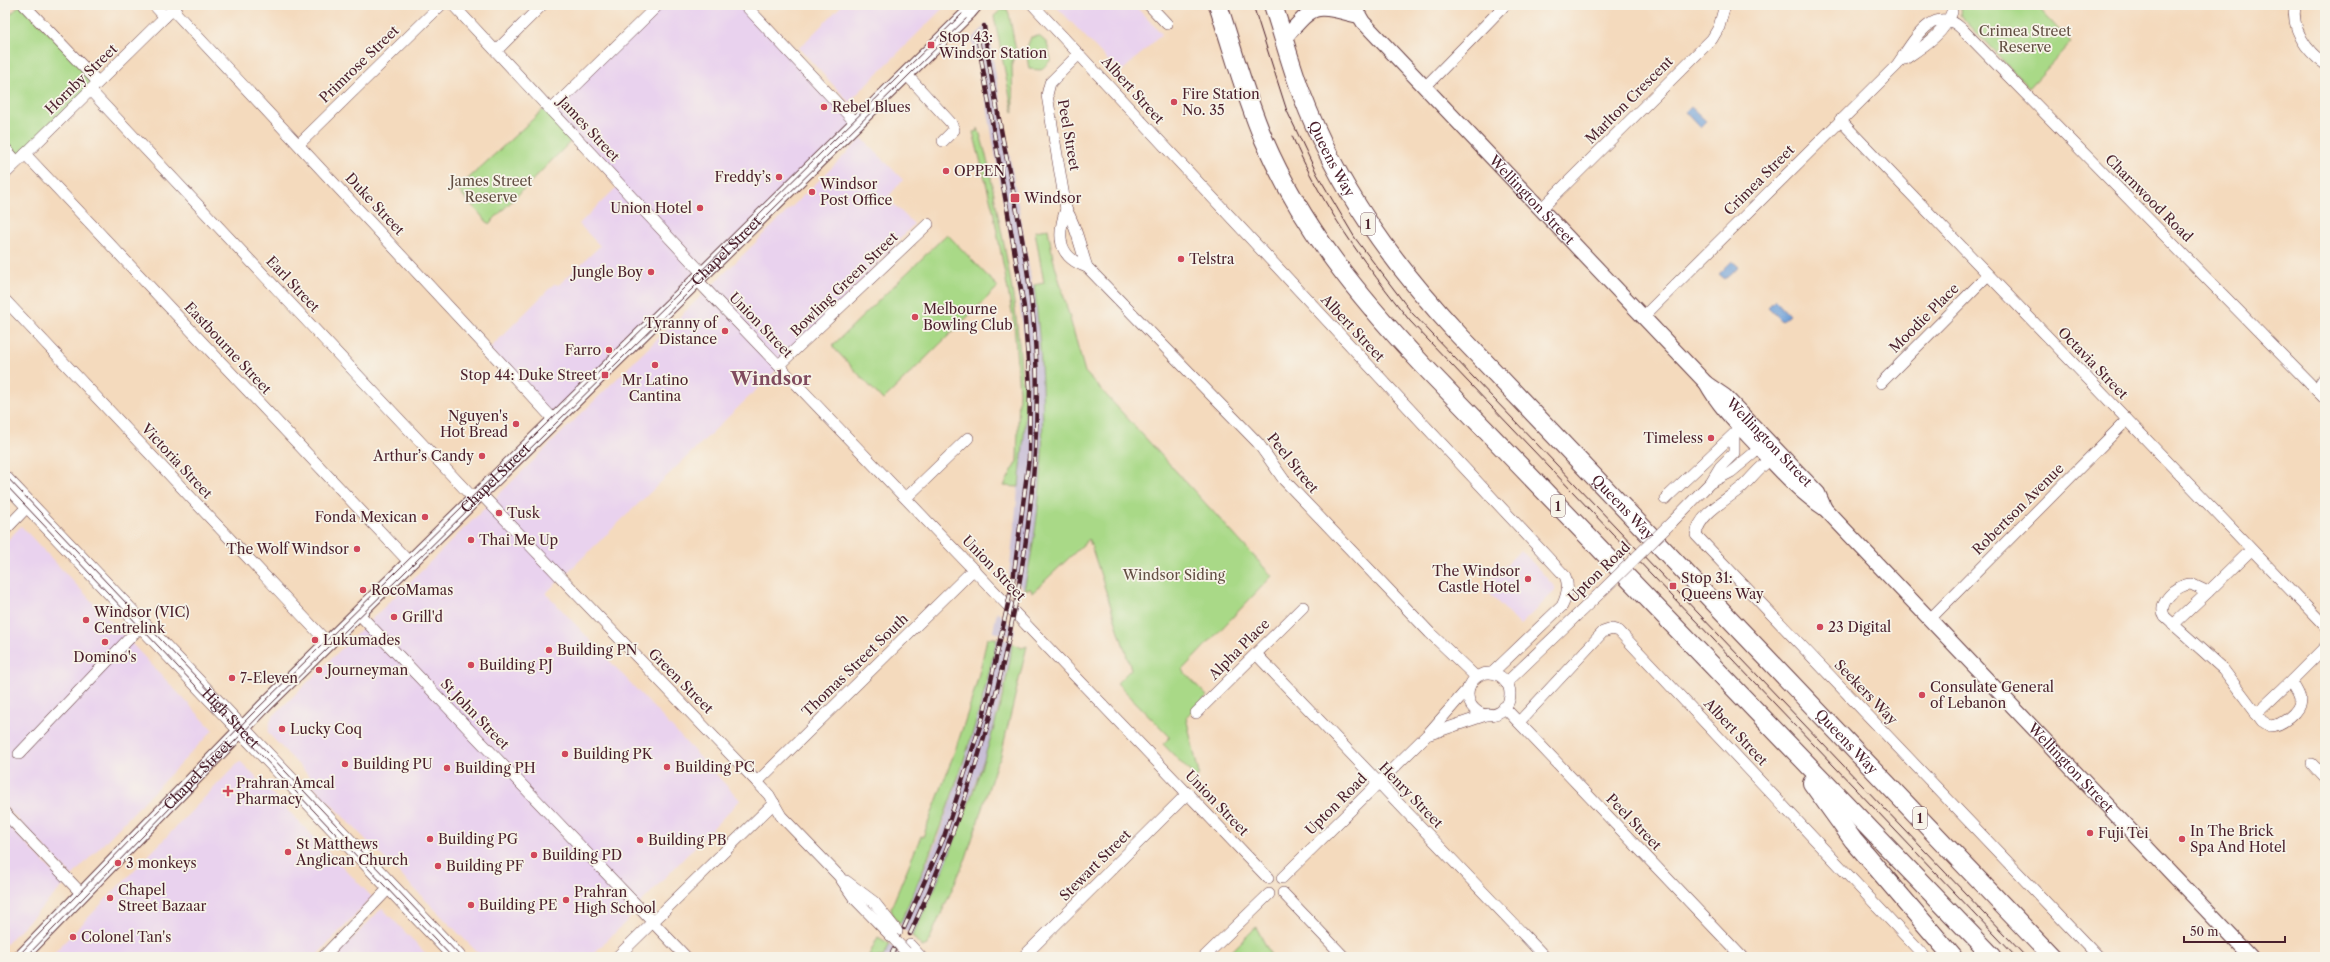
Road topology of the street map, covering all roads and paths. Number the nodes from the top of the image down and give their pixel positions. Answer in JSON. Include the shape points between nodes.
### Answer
{"nodes":[{"id":1,"x":24,"y":5,"type":"edge"},
{"id":2,"x":154,"y":5,"type":"edge"},
{"id":3,"x":441,"y":5,"type":"edge"},
{"id":4,"x":453,"y":5,"type":"edge"},
{"id":5,"x":542,"y":5,"type":"edge"},
{"id":6,"x":658,"y":5,"type":"edge"},
{"id":7,"x":745,"y":5,"type":"edge"},
{"id":8,"x":1033,"y":5,"type":"edge"},
{"id":9,"x":1149,"y":5,"type":"edge"},
{"id":10,"x":1218,"y":5,"type":"edge"},
{"id":11,"x":1273,"y":5,"type":"edge"},
{"id":12,"x":1505,"y":5,"type":"edge"},
{"id":13,"x":1724,"y":5,"type":"edge"},
{"id":14,"x":2295,"y":5,"type":"edge"},
{"id":15,"x":972,"y":8,"type":"edge"},
{"id":16,"x":172,"y":10,"type":"edge"},
{"id":17,"x":1356,"y":11,"type":"edge"},
{"id":18,"x":1950,"y":16,"type":"joint"},
{"id":19,"x":1168,"y":24,"type":"dead end"},
{"id":20,"x":1284,"y":39,"type":"junction"},
{"id":21,"x":496,"y":51,"type":"junction"},
{"id":22,"x":1079,"y":54,"type":"junction"},
{"id":23,"x":2325,"y":64,"type":"edge"},
{"id":24,"x":906,"y":74,"type":"junction"},
{"id":25,"x":94,"y":86,"type":"junction"},
{"id":26,"x":1425,"y":87,"type":"junction"},
{"id":27,"x":550,"y":110,"type":"junction"},
{"id":28,"x":1840,"y":120,"type":"junction"},
{"id":29,"x":856,"y":123,"type":"junction"},
{"id":30,"x":943,"y":141,"type":"dead end"},
{"id":31,"x":298,"y":144,"type":"junction"},
{"id":32,"x":5,"y":148,"type":"edge"},
{"id":33,"x":21,"y":158,"type":"junction"},
{"id":34,"x":5,"y":174,"type":"edge"},
{"id":35,"x":1066,"y":209,"type":"junction"},
{"id":36,"x":1541,"y":209,"type":"junction"},
{"id":37,"x":928,"y":224,"type":"dead end"},
{"id":38,"x":1079,"y":245,"type":"junction"},
{"id":39,"x":1065,"y":252,"type":"junction"},
{"id":40,"x":1087,"y":267,"type":"junction"},
{"id":41,"x":1988,"y":275,"type":"junction"},
{"id":42,"x":700,"y":277,"type":"junction"},
{"id":43,"x":5,"y":300,"type":"edge"},
{"id":44,"x":1643,"y":317,"type":"junction"},
{"id":45,"x":779,"y":365,"type":"junction"},
{"id":46,"x":2325,"y":377,"type":"edge"},
{"id":47,"x":1706,"y":383,"type":"junction"},
{"id":48,"x":1881,"y":383,"type":"dead end"},
{"id":49,"x":2316,"y":390,"type":"junction"},
{"id":50,"x":2325,"y":399,"type":"edge"},
{"id":51,"x":554,"y":420,"type":"junction"},
{"id":52,"x":2127,"y":420,"type":"junction"},
{"id":53,"x":1737,"y":431,"type":"junction"},
{"id":54,"x":968,"y":438,"type":"dead end"},
{"id":55,"x":1760,"y":448,"type":"junction"},
{"id":56,"x":1778,"y":459,"type":"junction"},
{"id":57,"x":5,"y":480,"type":"edge"},
{"id":58,"x":1712,"y":482,"type":"junction"},
{"id":59,"x":477,"y":496,"type":"junction"},
{"id":60,"x":906,"y":498,"type":"junction"},
{"id":61,"x":1665,"y":499,"type":"dead end"},
{"id":62,"x":29,"y":505,"type":"junction"},
{"id":63,"x":5,"y":530,"type":"edge"},
{"id":64,"x":2251,"y":550,"type":"junction"},
{"id":65,"x":409,"y":562,"type":"junction"},
{"id":66,"x":974,"y":569,"type":"junction"},
{"id":67,"x":2208,"y":592,"type":"junction"},
{"id":68,"x":1303,"y":606,"type":"dead end"},
{"id":69,"x":358,"y":613,"type":"junction"},
{"id":70,"x":1930,"y":619,"type":"junction"},
{"id":71,"x":2173,"y":625,"type":"junction"},
{"id":72,"x":142,"y":626,"type":"junction"},
{"id":73,"x":2325,"y":626,"type":"edge"},
{"id":74,"x":328,"y":643,"type":"junction"},
{"id":75,"x":2325,"y":647,"type":"edge"},
{"id":76,"x":1256,"y":654,"type":"junction"},
{"id":77,"x":1492,"y":673,"type":"junction"},
{"id":78,"x":1476,"y":677,"type":"junction"},
{"id":79,"x":2292,"y":680,"type":"junction"},
{"id":80,"x":1506,"y":683,"type":"junction"},
{"id":81,"x":1469,"y":687,"type":"junction"},
{"id":82,"x":1504,"y":707,"type":"junction"},
{"id":83,"x":1196,"y":713,"type":"dead end"},
{"id":84,"x":1489,"y":714,"type":"junction"},
{"id":85,"x":2256,"y":714,"type":"junction"},
{"id":86,"x":1519,"y":722,"type":"junction"},
{"id":87,"x":240,"y":730,"type":"junction"},
{"id":88,"x":1427,"y":735,"type":"junction"},
{"id":89,"x":1781,"y":738,"type":"junction"},
{"id":90,"x":19,"y":754,"type":"dead end"},
{"id":91,"x":2312,"y":764,"type":"dead end"},
{"id":92,"x":2325,"y":778,"type":"edge"},
{"id":93,"x":757,"y":782,"type":"junction"},
{"id":94,"x":1379,"y":782,"type":"junction"},
{"id":95,"x":1188,"y":793,"type":"junction"},
{"id":96,"x":774,"y":803,"type":"junction"},
{"id":97,"x":5,"y":813,"type":"edge"},
{"id":98,"x":1268,"y":878,"type":"junction"},
{"id":99,"x":1282,"y":878,"type":"junction"},
{"id":100,"x":390,"y":887,"type":"junction"},
{"id":101,"x":1283,"y":893,"type":"junction"},
{"id":102,"x":82,"y":894,"type":"junction"},
{"id":103,"x":1269,"y":894,"type":"junction"},
{"id":104,"x":653,"y":922,"type":"junction"},
{"id":105,"x":909,"y":952,"type":"edge"},
{"id":106,"x":21,"y":957,"type":"edge"},
{"id":107,"x":323,"y":957,"type":"edge"},
{"id":108,"x":457,"y":957,"type":"edge"},
{"id":109,"x":617,"y":957,"type":"edge"},
{"id":110,"x":686,"y":957,"type":"edge"},
{"id":111,"x":921,"y":957,"type":"edge"},
{"id":112,"x":1023,"y":957,"type":"edge"},
{"id":113,"x":1204,"y":957,"type":"edge"},
{"id":114,"x":1344,"y":957,"type":"edge"},
{"id":115,"x":1545,"y":957,"type":"edge"},
{"id":116,"x":1742,"y":957,"type":"edge"},
{"id":117,"x":1925,"y":957,"type":"edge"},
{"id":118,"x":1953,"y":957,"type":"edge"},
{"id":119,"x":1993,"y":957,"type":"edge"},
{"id":120,"x":2052,"y":957,"type":"edge"},
{"id":121,"x":2098,"y":957,"type":"edge"},
{"id":122,"x":2251,"y":957,"type":"edge"}],
"edges":[{"from":1,"to":25,"type":"street","name":"Earl Street"},
{"from":2,"to":16,"type":"street","name":"Duke Street"},
{"from":3,"to":31,"type":"street","name":"Primrose Street"},
{"from":4,"to":21,"type":"street","name":"James Street"},
{"from":5,"to":21,"type":"street"},
{"from":6,"to":27,"type":"street"},
{"from":7,"to":29,"type":"street"},
{"from":8,"to":22,"type":"street","name":"Albert Street"},
{"from":9,"to":19,"type":"street"},
{"from":10,"to":89,"type":"highway","number":"1","via":[[1264,141],[1300,211],[1340,269],[1422,364]]},
{"from":11,"to":20,"type":"highway","name":"Queens Way","number":"1"},
{"from":12,"to":26,"type":"street"},
{"from":13,"to":36,"type":"street","name":"Marlton Crescent","via":[[1719,27],[1712,39]]},
{"from":14,"to":23,"type":"street","via":[[2295,21],[2300,37],[2311,53]]},
{"from":15,"to":24,"type":"street","name":"Chapel Street"},
{"from":16,"to":25,"type":"street","name":"Hornby Street"},
{"from":16,"to":31,"type":"street","name":"Duke Street"},
{"from":17,"to":20,"type":"street","name":"Wellington Street","via":[[1316,8],[1302,18]]},
{"from":17,"to":26,"type":"street","name":"Wellington Street"},
{"from":18,"to":28,"type":"street","name":"Crimea Street","via":[[1932,22],[1897,65]]},
{"from":18,"to":49,"type":"street","name":"Charnwood Road"},
{"from":20,"to":120,"type":"highway","name":"Queens Way","number":"1","via":[[1302,95],[1336,170],[1371,228],[1410,280],[1459,335]]},
{"from":21,"to":27,"type":"street","name":"James Street"},
{"from":22,"to":35,"type":"street","name":"Peel Street","via":[[1052,80],[1047,91]]},
{"from":22,"to":77,"type":"street","name":"Albert Street","via":[[1565,576],[1567,592],[1562,606]]},
{"from":24,"to":29,"type":"street","name":"Chapel Street"},
{"from":24,"to":30,"type":"street","via":[[951,123],[954,130]]},
{"from":25,"to":33,"type":"street","name":"Hornby Street"},
{"from":25,"to":59,"type":"street","name":"Earl Street"},
{"from":26,"to":36,"type":"street","name":"Wellington Street"},
{"from":27,"to":42,"type":"street","name":"James Street"},
{"from":28,"to":41,"type":"street","name":"Octavia Street"},
{"from":28,"to":44,"type":"street","name":"Crimea Street"},
{"from":29,"to":42,"type":"street","name":"Chapel Street"},
{"from":31,"to":51,"type":"street","name":"Duke Street"},
{"from":32,"to":33,"type":"street","name":"Eastbourne Street"},
{"from":33,"to":34,"type":"street","name":"Hornby Street"},
{"from":33,"to":65,"type":"street","name":"Eastbourne Street"},
{"from":35,"to":38,"type":"street","name":"Peel Street","via":[[1074,222]]},
{"from":35,"to":39,"type":"street","name":"Peel Street","via":[[1059,235]]},
{"from":36,"to":44,"type":"street","name":"Wellington Street"},
{"from":37,"to":45,"type":"street","name":"Bowling Green Street"},
{"from":38,"to":39,"type":"street"},
{"from":38,"to":40,"type":"street","name":"Peel Street"},
{"from":39,"to":40,"type":"street","name":"Peel Street","via":[[1077,264]]},
{"from":40,"to":78,"type":"street","name":"Peel Street","via":[[1258,443],[1284,480],[1311,509],[1430,634]]},
{"from":41,"to":48,"type":"street","name":"Moodie Place"},
{"from":41,"to":52,"type":"street","name":"Octavia Street"},
{"from":42,"to":45,"type":"street","name":"Union Street"},
{"from":42,"to":51,"type":"street","name":"Chapel Street"},
{"from":43,"to":74,"type":"street","name":"Victoria Street"},
{"from":44,"to":47,"type":"street","name":"Wellington Street"},
{"from":45,"to":60,"type":"street","name":"Union Street"},
{"from":46,"to":49,"type":"street"},
{"from":47,"to":53,"type":"street","name":"Wellington Street"},
{"from":47,"to":56,"type":"street","name":"Wellington Street","via":[[1725,396]]},
{"from":49,"to":50,"type":"street","name":"Charnwood Road"},
{"from":51,"to":59,"type":"street","name":"Chapel Street"},
{"from":52,"to":64,"type":"street","name":"Octavia Street"},
{"from":52,"to":70,"type":"street","name":"Robertson Avenue"},
{"from":53,"to":55,"type":"street","name":"Wellington Street"},
{"from":53,"to":58,"type":"street","name":"Upton Road","via":[[1734,453],[1720,468]]},
{"from":53,"to":61,"type":"street"},
{"from":54,"to":60,"type":"street"},
{"from":55,"to":56,"type":"street","name":"Wellington Street"},
{"from":55,"to":58,"type":"street","name":"Upton Road","via":[[1731,472]]},
{"from":56,"to":70,"type":"street","name":"Wellington Street","via":[[1818,493],[1824,509]]},
{"from":56,"to":121,"type":"street","name":"Seekers Way","via":[[1702,522],[1697,528],[1696,535]]},
{"from":57,"to":62,"type":"main road","name":"High Street"},
{"from":58,"to":80,"type":"street","name":"Upton Road","bridge":true},
{"from":59,"to":65,"type":"street","name":"Chapel Street"},
{"from":59,"to":93,"type":"street","name":"Green Street"},
{"from":60,"to":66,"type":"street","name":"Union Street"},
{"from":62,"to":63,"type":"street"},
{"from":62,"to":72,"type":"main road","name":"High Street"},
{"from":64,"to":67,"type":"street"},
{"from":64,"to":73,"type":"street","name":"Octavia Street"},
{"from":65,"to":69,"type":"street","name":"Chapel Street"},
{"from":66,"to":93,"type":"street","name":"Thomas Street South"},
{"from":66,"to":95,"type":"street","name":"Union Street"},
{"from":67,"to":71,"type":"street"},
{"from":67,"to":71,"type":"street","via":[[2188,584],[2179,588],[2166,600],[2162,612]]},
{"from":68,"to":76,"type":"street","name":"Alpha Place"},
{"from":69,"to":74,"type":"street","name":"Chapel Street"},
{"from":69,"to":104,"type":"street","name":"St John Street"},
{"from":70,"to":122,"type":"street","name":"Wellington Street"},
{"from":71,"to":85,"type":"street","via":[[2223,669],[2244,694]]},
{"from":72,"to":87,"type":"main road","name":"High Street"},
{"from":72,"to":90,"type":"street"},
{"from":74,"to":87,"type":"street","name":"Chapel Street"},
{"from":75,"to":79,"type":"street"},
{"from":76,"to":83,"type":"street","name":"Alpha Place"},
{"from":76,"to":94,"type":"street","name":"Henry Street"},
{"from":77,"to":78,"type":"street","via":[[1483,673]]},
{"from":77,"to":80,"type":"street"},
{"from":78,"to":81,"type":"street"},
{"from":79,"to":85,"type":"street"},
{"from":79,"to":85,"type":"street","via":[[2300,703],[2290,716],[2277,725],[2270,726]]},
{"from":80,"to":82,"type":"street","via":[[1509,695]]},
{"from":81,"to":84,"type":"street","via":[[1468,697],[1472,706],[1480,712]]},
{"from":81,"to":88,"type":"street","name":"Upton Road"},
{"from":82,"to":84,"type":"street"},
{"from":82,"to":86,"type":"street","name":"Peel Street"},
{"from":84,"to":88,"type":"street","name":"Upton Road"},
{"from":86,"to":116,"type":"street","name":"Peel Street"},
{"from":86,"to":117,"type":"street","name":"Albert Street","via":[[1603,632],[1612,629],[1619,631]]},
{"from":87,"to":100,"type":"main road","name":"High Street"},
{"from":87,"to":102,"type":"street","name":"Chapel Street"},
{"from":88,"to":94,"type":"street","name":"Upton Road"},
{"from":89,"to":118,"type":"highway","via":[[1853,840]]},
{"from":89,"to":119,"type":"highway","number":"1"},
{"from":91,"to":92,"type":"street"},
{"from":93,"to":96,"type":"street","name":"Green Street"},
{"from":94,"to":99,"type":"street","name":"Upton Road"},
{"from":94,"to":115,"type":"street","name":"Henry Street"},
{"from":95,"to":98,"type":"street","name":"Union Street"},
{"from":95,"to":112,"type":"street","name":"Stewart Street"},
{"from":96,"to":104,"type":"street"},
{"from":96,"to":105,"type":"street","name":"Green Street","bridge":true,"via":[[785,820],[839,876],[854,898],[884,922]]},
{"from":97,"to":102,"type":"street"},
{"from":98,"to":99,"type":"street"},
{"from":98,"to":103,"type":"street","via":[[1265,884]]},
{"from":99,"to":101,"type":"street","via":[[1286,885]]},
{"from":100,"to":107,"type":"street"},
{"from":100,"to":108,"type":"main road","name":"High Street"},
{"from":101,"to":103,"type":"street","via":[[1276,896]]},
{"from":101,"to":114,"type":"street"},
{"from":102,"to":106,"type":"street","name":"Chapel Street"},
{"from":103,"to":113,"type":"street"},
{"from":104,"to":109,"type":"street"},
{"from":104,"to":110,"type":"street","name":"St John Street"},
{"from":105,"to":111,"type":"street","name":"Green Street"}]}
